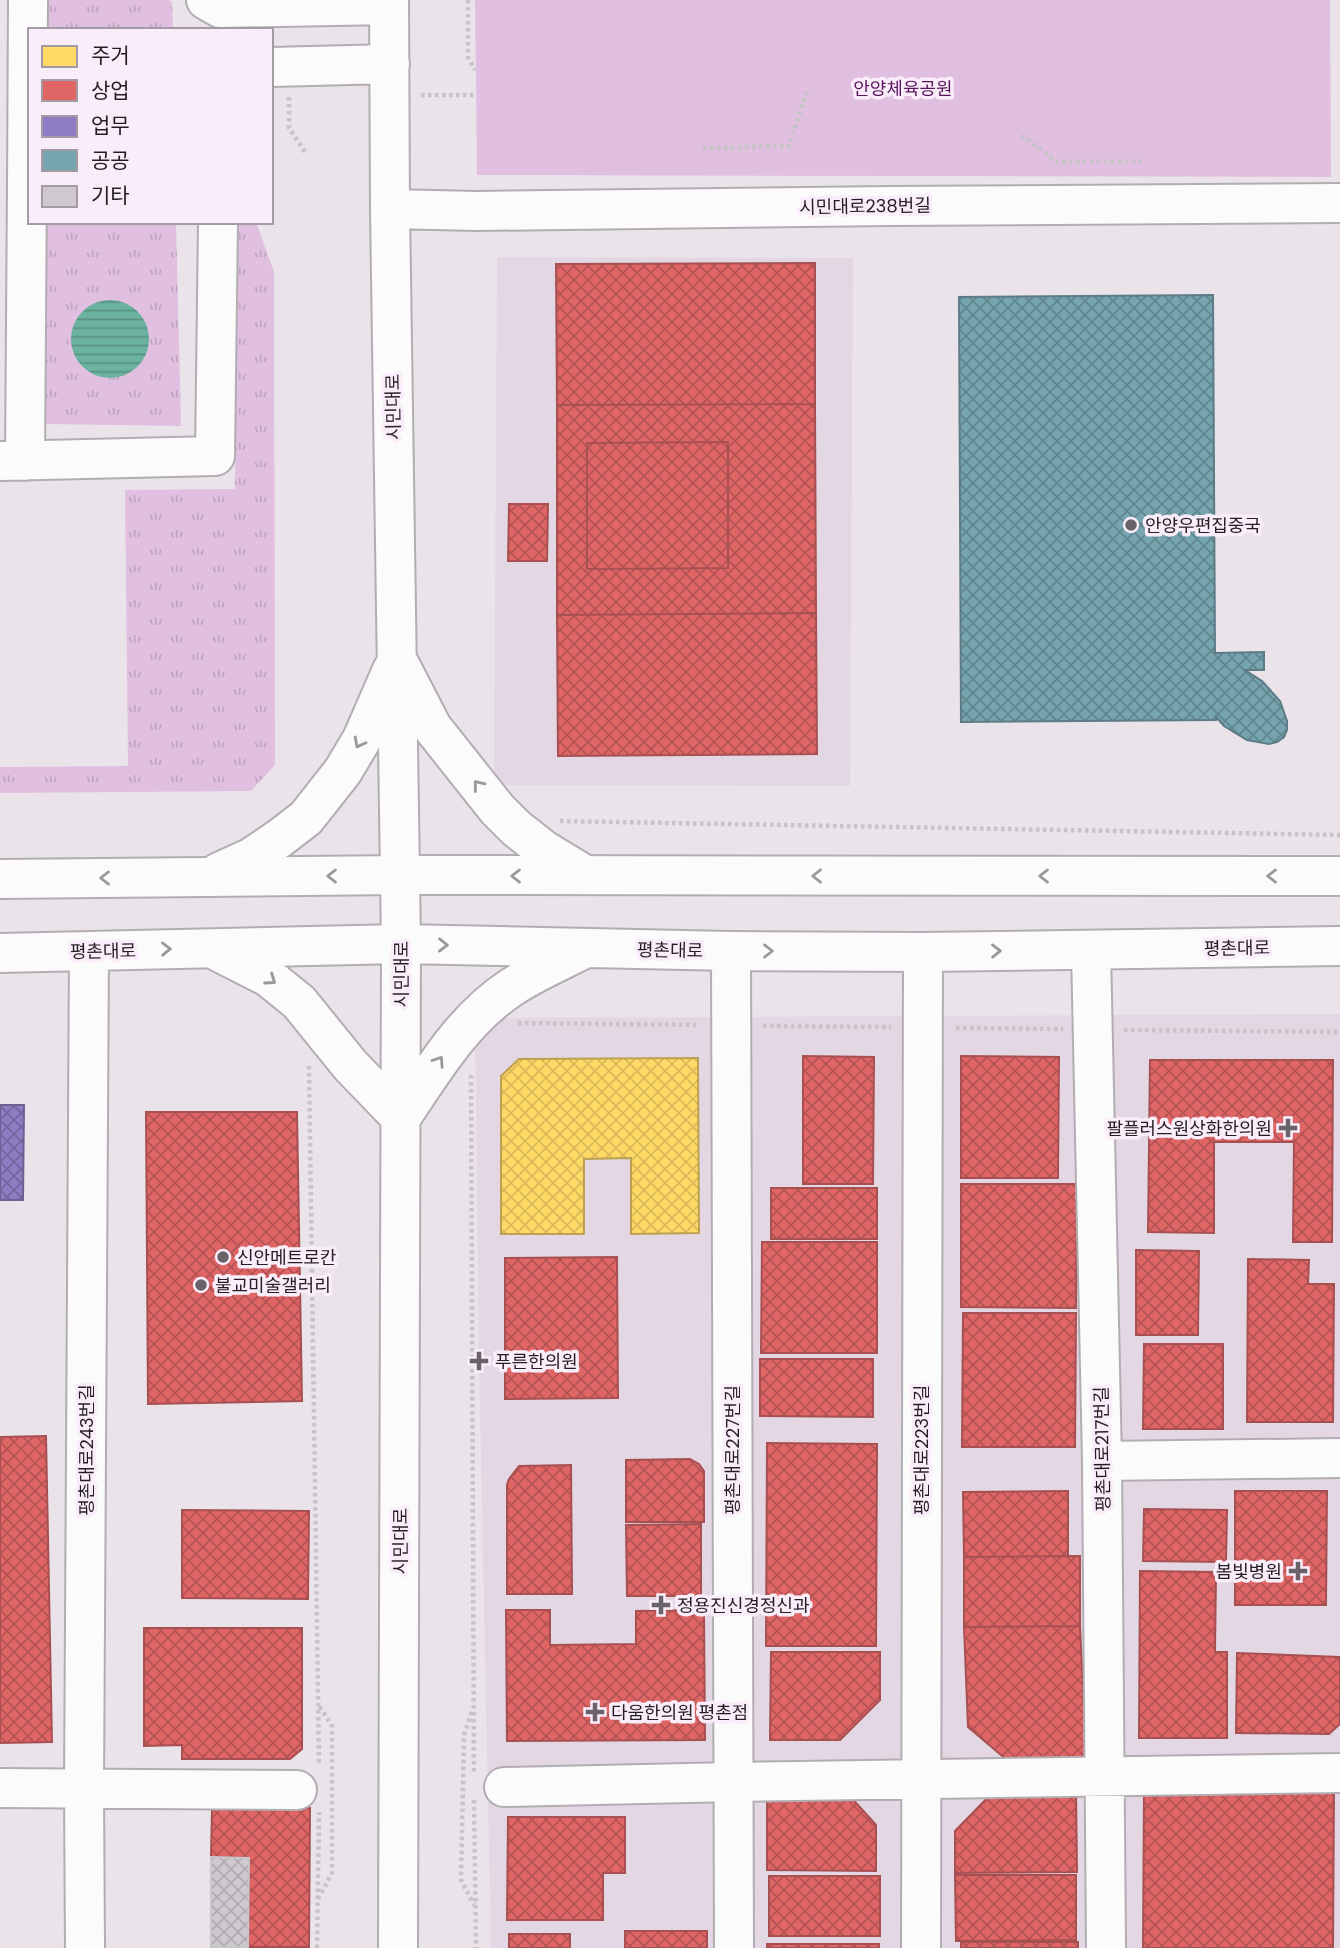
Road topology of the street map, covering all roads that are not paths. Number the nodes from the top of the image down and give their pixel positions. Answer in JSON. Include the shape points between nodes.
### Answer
{"nodes":[{"id":1,"x":27,"y":0,"type":"edge"},
{"id":2,"x":389,"y":2,"type":"edge"},
{"id":3,"x":217,"y":9,"type":"edge"},
{"id":4,"x":390,"y":64,"type":"junction"},
{"id":5,"x":280,"y":78,"type":"edge"},
{"id":6,"x":28,"y":184,"type":"edge"},
{"id":7,"x":1340,"y":203,"type":"edge"},
{"id":8,"x":390,"y":209,"type":"junction"},
{"id":9,"x":218,"y":224,"type":"edge"},
{"id":10,"x":12,"y":461,"type":"edge"},
{"id":11,"x":397,"y":658,"type":"junction"},
{"id":12,"x":401,"y":875,"type":"junction"},
{"id":13,"x":585,"y":876,"type":"junction"},
{"id":14,"x":1340,"y":876,"type":"edge"},
{"id":15,"x":209,"y":877,"type":"junction"},
{"id":16,"x":0,"y":879,"type":"edge"},
{"id":17,"x":401,"y":944,"type":"junction"},
{"id":18,"x":1340,"y":946,"type":"edge"},
{"id":19,"x":211,"y":948,"type":"junction"},
{"id":20,"x":586,"y":948,"type":"junction"},
{"id":21,"x":1091,"y":950,"type":"junction"},
{"id":22,"x":89,"y":951,"type":"junction"},
{"id":23,"x":731,"y":951,"type":"junction"},
{"id":24,"x":923,"y":952,"type":"junction"},
{"id":25,"x":0,"y":953,"type":"edge"},
{"id":26,"x":401,"y":1118,"type":"junction"},
{"id":27,"x":1340,"y":1458,"type":"edge"},
{"id":28,"x":1102,"y":1461,"type":"junction"},
{"id":29,"x":1340,"y":1773,"type":"edge"},
{"id":30,"x":1105,"y":1776,"type":"junction"},
{"id":31,"x":920,"y":1779,"type":"junction"},
{"id":32,"x":733,"y":1782,"type":"junction"},
{"id":33,"x":484,"y":1784,"type":"road end"},
{"id":34,"x":0,"y":1788,"type":"edge"},
{"id":35,"x":84,"y":1789,"type":"junction"},
{"id":36,"x":308,"y":1790,"type":"road end"},
{"id":37,"x":85,"y":1948,"type":"edge"},
{"id":38,"x":398,"y":1948,"type":"edge"},
{"id":39,"x":734,"y":1948,"type":"edge"},
{"id":40,"x":921,"y":1948,"type":"edge"},
{"id":41,"x":1106,"y":1948,"type":"edge"}],
"edges":[{"from":1,"to":6,"type":"street"},
{"from":2,"to":3,"type":"street"},
{"from":2,"to":4,"type":"street","name":"시민대로"},
{"from":4,"to":5,"type":"street"},
{"from":4,"to":8,"type":"street","name":"시민대로"},
{"from":6,"to":10,"type":"street"},
{"from":7,"to":8,"type":"street","name":"시민대로238번길"},
{"from":8,"to":11,"type":"street","name":"시민대로"},
{"from":9,"to":10,"type":"street","via":[[215,456]]},
{"from":11,"to":12,"type":"street","name":"시민대로"},
{"from":13,"to":11,"type":"street","one_way":true,"via":[[544,850],[497,809],[432,727]]},
{"from":11,"to":15,"type":"street","one_way":true,"via":[[362,739],[306,818],[252,857]]},
{"from":13,"to":12,"type":"street","one_way":true},
{"from":12,"to":15,"type":"street","one_way":true},
{"from":12,"to":17,"type":"street","name":"시민대로"},
{"from":14,"to":13,"type":"street","one_way":true},
{"from":15,"to":16,"type":"street","one_way":true},
{"from":17,"to":19,"type":"street","name":"평촌대로"},
{"from":17,"to":20,"type":"street","name":"평촌대로","one_way":true},
{"from":17,"to":26,"type":"street","name":"시민대로"},
{"from":18,"to":21,"type":"street","name":"평촌대로"},
{"from":22,"to":19,"type":"street","name":"평촌대로","one_way":true},
{"from":19,"to":26,"type":"street","one_way":true,"via":[[268,977],[299,1002]]},
{"from":20,"to":23,"type":"street","name":"평촌대로"},
{"from":26,"to":20,"type":"street","one_way":true,"via":[[446,1051],[488,1006],[513,986]]},
{"from":24,"to":21,"type":"street","name":"평촌대로","one_way":true},
{"from":21,"to":28,"type":"street","name":"평촌대로217번길"},
{"from":22,"to":25,"type":"street","name":"평촌대로"},
{"from":22,"to":35,"type":"street","name":"평촌대로243번길"},
{"from":23,"to":24,"type":"street","name":"평촌대로","one_way":true},
{"from":23,"to":32,"type":"street","name":"평촌대로227번길"},
{"from":24,"to":31,"type":"street","name":"평촌대로223번길"},
{"from":26,"to":38,"type":"street","name":"시민대로"},
{"from":27,"to":28,"type":"street"},
{"from":28,"to":30,"type":"street","name":"평촌대로217번길"},
{"from":29,"to":30,"type":"street"},
{"from":30,"to":31,"type":"street"},
{"from":30,"to":41,"type":"street","name":"평촌대로217번길"},
{"from":31,"to":32,"type":"street"},
{"from":31,"to":40,"type":"street","name":"평촌대로223번길"},
{"from":32,"to":33,"type":"street"},
{"from":32,"to":39,"type":"street","name":"평촌대로227번길"},
{"from":34,"to":35,"type":"street"},
{"from":35,"to":36,"type":"street"},
{"from":35,"to":37,"type":"street","name":"평촌대로243번길"}]}
